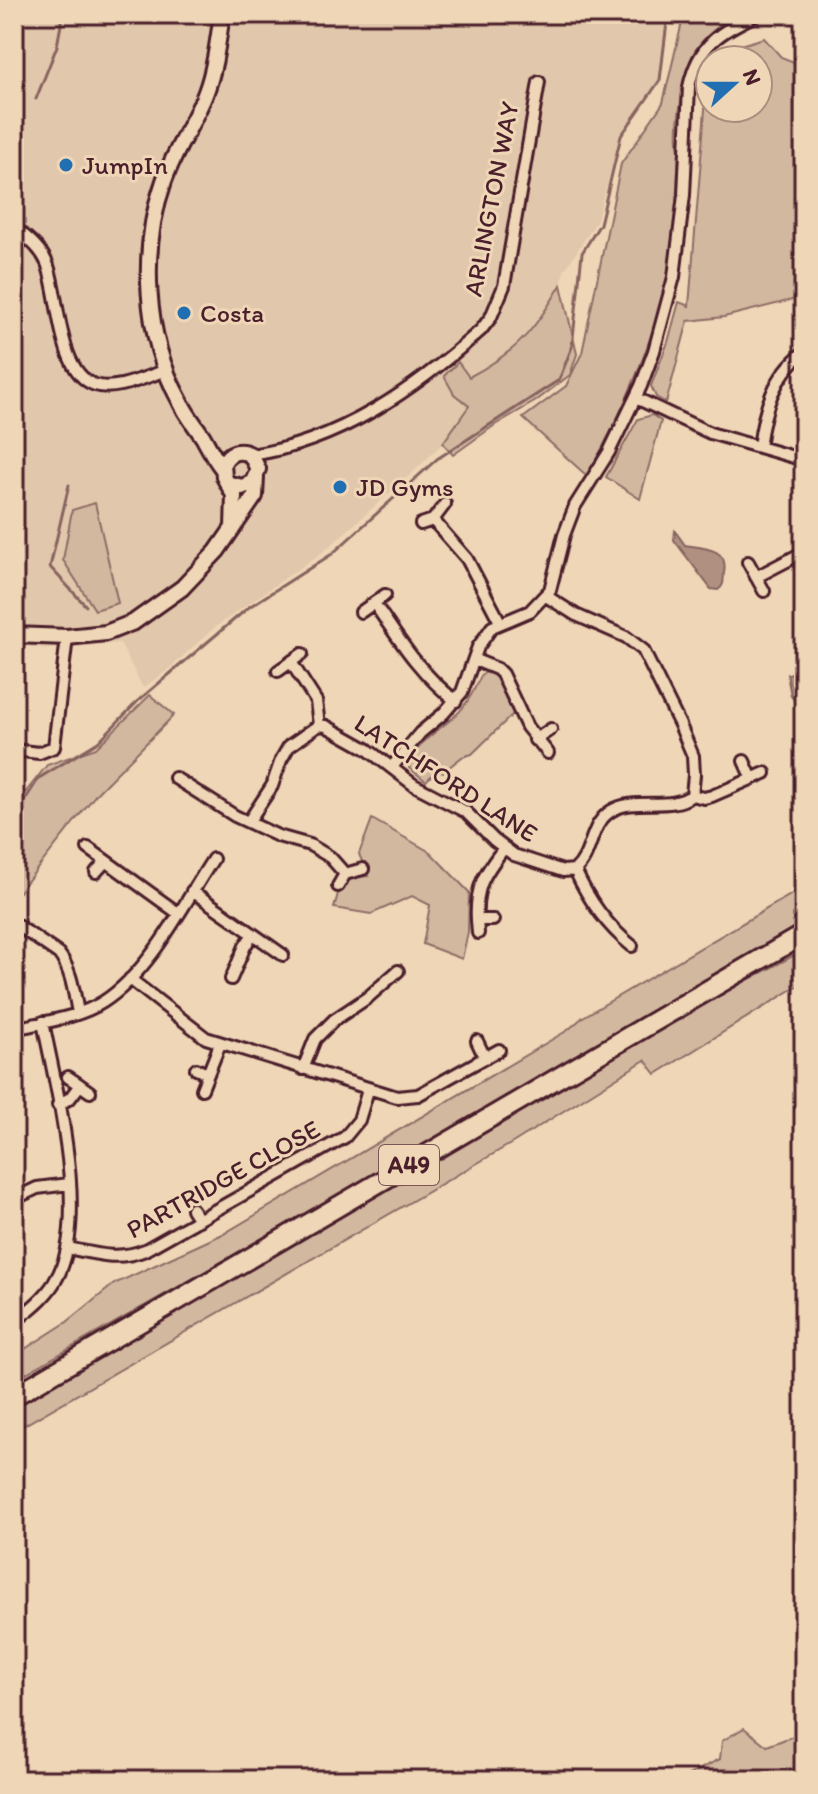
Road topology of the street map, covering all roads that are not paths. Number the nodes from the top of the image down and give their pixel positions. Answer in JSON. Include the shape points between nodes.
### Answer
{"nodes":[{"id":1,"x":222,"y":14,"type":"edge"},
{"id":2,"x":758,"y":14,"type":"edge"},
{"id":3,"x":539,"y":82,"type":"dead end"},
{"id":4,"x":14,"y":227,"type":"edge"},
{"id":5,"x":804,"y":352,"type":"edge"},
{"id":6,"x":167,"y":370,"type":"junction"},
{"id":7,"x":636,"y":398,"type":"junction"},
{"id":8,"x":198,"y":430,"type":"junction"},
{"id":9,"x":759,"y":447,"type":"junction"},
{"id":10,"x":233,"y":453,"type":"junction"},
{"id":11,"x":804,"y":460,"type":"edge"},
{"id":12,"x":255,"y":467,"type":"junction"},
{"id":13,"x":222,"y":468,"type":"junction"},
{"id":14,"x":230,"y":484,"type":"junction"},
{"id":15,"x":445,"y":504,"type":"dead end"},
{"id":16,"x":433,"y":520,"type":"junction"},
{"id":17,"x":421,"y":524,"type":"dead end"},
{"id":18,"x":233,"y":528,"type":"junction"},
{"id":19,"x":804,"y":552,"type":"edge"},
{"id":20,"x":748,"y":562,"type":"dead end"},
{"id":21,"x":756,"y":577,"type":"junction"},
{"id":22,"x":764,"y":591,"type":"dead end"},
{"id":23,"x":385,"y":595,"type":"dead end"},
{"id":24,"x":546,"y":596,"type":"junction"},
{"id":25,"x":374,"y":603,"type":"junction"},
{"id":26,"x":361,"y":612,"type":"dead end"},
{"id":27,"x":500,"y":622,"type":"junction"},
{"id":28,"x":14,"y":635,"type":"edge"},
{"id":29,"x":67,"y":637,"type":"junction"},
{"id":30,"x":302,"y":654,"type":"dead end"},
{"id":31,"x":475,"y":660,"type":"junction"},
{"id":32,"x":291,"y":662,"type":"junction"},
{"id":33,"x":278,"y":671,"type":"dead end"},
{"id":34,"x":456,"y":701,"type":"junction"},
{"id":35,"x":319,"y":725,"type":"junction"},
{"id":36,"x":551,"y":729,"type":"dead end"},
{"id":37,"x":535,"y":740,"type":"junction"},
{"id":38,"x":14,"y":750,"type":"edge"},
{"id":39,"x":548,"y":753,"type":"dead end"},
{"id":40,"x":744,"y":761,"type":"dead end"},
{"id":41,"x":392,"y":767,"type":"junction"},
{"id":42,"x":765,"y":773,"type":"dead end"},
{"id":43,"x":175,"y":778,"type":"dead end"},
{"id":44,"x":752,"y":779,"type":"junction"},
{"id":45,"x":692,"y":795,"type":"junction"},
{"id":46,"x":249,"y":821,"type":"junction"},
{"id":47,"x":88,"y":848,"type":"dead end"},
{"id":48,"x":504,"y":848,"type":"junction"},
{"id":49,"x":213,"y":859,"type":"dead end"},
{"id":50,"x":105,"y":862,"type":"junction"},
{"id":51,"x":363,"y":869,"type":"dead end"},
{"id":52,"x":575,"y":870,"type":"junction"},
{"id":53,"x":96,"y":872,"type":"dead end"},
{"id":54,"x":345,"y":874,"type":"junction"},
{"id":55,"x":338,"y":886,"type":"dead end"},
{"id":56,"x":192,"y":891,"type":"junction"},
{"id":57,"x":178,"y":913,"type":"junction"},
{"id":58,"x":477,"y":920,"type":"junction"},
{"id":59,"x":493,"y":920,"type":"dead end"},
{"id":60,"x":14,"y":923,"type":"edge"},
{"id":61,"x":478,"y":933,"type":"dead end"},
{"id":62,"x":253,"y":934,"type":"junction"},
{"id":63,"x":804,"y":934,"type":"edge"},
{"id":64,"x":632,"y":946,"type":"dead end"},
{"id":65,"x":283,"y":955,"type":"dead end"},
{"id":66,"x":398,"y":971,"type":"dead end"},
{"id":67,"x":130,"y":979,"type":"junction"},
{"id":68,"x":231,"y":979,"type":"dead end"},
{"id":69,"x":78,"y":1013,"type":"junction"},
{"id":70,"x":43,"y":1022,"type":"junction"},
{"id":71,"x":14,"y":1029,"type":"edge"},
{"id":72,"x":477,"y":1041,"type":"dead end"},
{"id":73,"x":220,"y":1044,"type":"junction"},
{"id":74,"x":499,"y":1050,"type":"dead end"},
{"id":75,"x":485,"y":1058,"type":"junction"},
{"id":76,"x":196,"y":1069,"type":"dead end"},
{"id":77,"x":303,"y":1069,"type":"junction"},
{"id":78,"x":208,"y":1074,"type":"junction"},
{"id":79,"x":68,"y":1077,"type":"dead end"},
{"id":80,"x":80,"y":1085,"type":"junction"},
{"id":81,"x":202,"y":1089,"type":"dead end"},
{"id":82,"x":368,"y":1090,"type":"junction"},
{"id":83,"x":90,"y":1092,"type":"dead end"},
{"id":84,"x":58,"y":1105,"type":"junction"},
{"id":85,"x":69,"y":1184,"type":"junction"},
{"id":86,"x":14,"y":1199,"type":"edge"},
{"id":87,"x":192,"y":1209,"type":"dead end"},
{"id":88,"x":199,"y":1220,"type":"junction"},
{"id":89,"x":68,"y":1248,"type":"junction"},
{"id":90,"x":14,"y":1322,"type":"edge"},
{"id":91,"x":14,"y":1396,"type":"edge"}],
"edges":[{"from":1,"to":6,"type":"street","name":"ARLINGTON WAY","via":[[208,88],[176,150],[153,220],[152,312]]},
{"from":2,"to":7,"type":"street","via":[[714,39],[693,72],[674,277]]},
{"from":3,"to":12,"type":"street","name":"ARLINGTON WAY","via":[[504,286],[491,317],[472,338],[377,409]]},
{"from":4,"to":6,"type":"street","via":[[38,247],[47,264],[67,354],[78,375],[96,386],[113,386]]},
{"from":5,"to":9,"type":"street","via":[[770,396]]},
{"from":6,"to":8,"type":"street","name":"ARLINGTON WAY"},
{"from":7,"to":9,"type":"street","via":[[700,430]]},
{"from":7,"to":24,"type":"street","via":[[575,506]]},
{"from":8,"to":10,"type":"street","name":"ARLINGTON WAY"},
{"from":8,"to":13,"type":"street","name":"ARLINGTON WAY"},
{"from":9,"to":11,"type":"street"},
{"from":10,"to":12,"type":"street","name":"ARLINGTON WAY","via":[[239,451]]},
{"from":10,"to":13,"type":"street"},
{"from":12,"to":14,"type":"street","name":"ARLINGTON WAY","via":[[248,486]]},
{"from":12,"to":18,"type":"street","via":[[255,496]]},
{"from":13,"to":14,"type":"street","name":"ARLINGTON WAY"},
{"from":14,"to":18,"type":"street","name":"ARLINGTON WAY"},
{"from":15,"to":16,"type":"street"},
{"from":16,"to":17,"type":"street"},
{"from":16,"to":27,"type":"street","via":[[467,559]]},
{"from":18,"to":29,"type":"street","via":[[182,588],[134,622],[106,633]]},
{"from":19,"to":21,"type":"street"},
{"from":20,"to":21,"type":"street"},
{"from":21,"to":22,"type":"street"},
{"from":23,"to":25,"type":"street"},
{"from":24,"to":27,"type":"street","via":[[530,611]]},
{"from":24,"to":45,"type":"street","via":[[643,650],[693,756]]},
{"from":25,"to":26,"type":"street"},
{"from":25,"to":34,"type":"street","via":[[436,686]]},
{"from":27,"to":31,"type":"street","via":[[486,634]]},
{"from":28,"to":29,"type":"street"},
{"from":29,"to":38,"type":"street","via":[[54,747],[39,753]]},
{"from":30,"to":32,"type":"street"},
{"from":31,"to":34,"type":"street"},
{"from":31,"to":37,"type":"street","via":[[502,674]]},
{"from":32,"to":33,"type":"street"},
{"from":32,"to":35,"type":"street","via":[[316,701]]},
{"from":34,"to":41,"type":"street"},
{"from":35,"to":41,"type":"street","name":"LATCHFORD LANE"},
{"from":35,"to":46,"type":"street","name":"LATCHFORD LANE","via":[[289,746]]},
{"from":36,"to":37,"type":"street"},
{"from":37,"to":39,"type":"street"},
{"from":40,"to":44,"type":"street"},
{"from":41,"to":48,"type":"street","name":"LATCHFORD LANE","via":[[428,794],[466,812]]},
{"from":42,"to":44,"type":"street"},
{"from":43,"to":46,"type":"street"},
{"from":44,"to":45,"type":"street","via":[[712,796]]},
{"from":45,"to":52,"type":"street","via":[[610,812],[598,824]]},
{"from":46,"to":54,"type":"street","via":[[310,845]]},
{"from":47,"to":50,"type":"street"},
{"from":48,"to":52,"type":"street","name":"LATCHFORD LANE","via":[[526,860]]},
{"from":48,"to":58,"type":"street","via":[[480,883]]},
{"from":49,"to":56,"type":"street"},
{"from":50,"to":53,"type":"street"},
{"from":50,"to":57,"type":"street"},
{"from":51,"to":54,"type":"street"},
{"from":52,"to":64,"type":"street","via":[[602,915]]},
{"from":54,"to":55,"type":"street"},
{"from":56,"to":57,"type":"street"},
{"from":56,"to":62,"type":"street"},
{"from":57,"to":67,"type":"street"},
{"from":58,"to":59,"type":"street"},
{"from":58,"to":61,"type":"street"},
{"from":60,"to":69,"type":"street","via":[[64,960]]},
{"from":62,"to":65,"type":"street"},
{"from":62,"to":68,"type":"street"},
{"from":63,"to":91,"type":"highway","number":"A49"},
{"from":66,"to":77,"type":"street","via":[[315,1039]]},
{"from":67,"to":69,"type":"street","via":[[103,1002]]},
{"from":67,"to":73,"type":"street","via":[[192,1029]]},
{"from":69,"to":70,"type":"street"},
{"from":70,"to":71,"type":"street"},
{"from":70,"to":84,"type":"street"},
{"from":72,"to":75,"type":"street"},
{"from":73,"to":77,"type":"street"},
{"from":73,"to":78,"type":"street"},
{"from":74,"to":75,"type":"street"},
{"from":75,"to":82,"type":"street","via":[[418,1095],[397,1097]]},
{"from":76,"to":78,"type":"street"},
{"from":77,"to":82,"type":"street"},
{"from":78,"to":81,"type":"street"},
{"from":79,"to":80,"type":"street"},
{"from":80,"to":83,"type":"street"},
{"from":80,"to":84,"type":"street"},
{"from":82,"to":88,"type":"street","name":"PARTRIDGE CLOSE","via":[[359,1120],[345,1137]]},
{"from":84,"to":85,"type":"street"},
{"from":85,"to":86,"type":"street","via":[[37,1188]]},
{"from":85,"to":89,"type":"street"},
{"from":87,"to":88,"type":"street"},
{"from":88,"to":89,"type":"street","name":"PARTRIDGE CLOSE","via":[[123,1257]]},
{"from":89,"to":90,"type":"street","via":[[54,1283]]}]}
